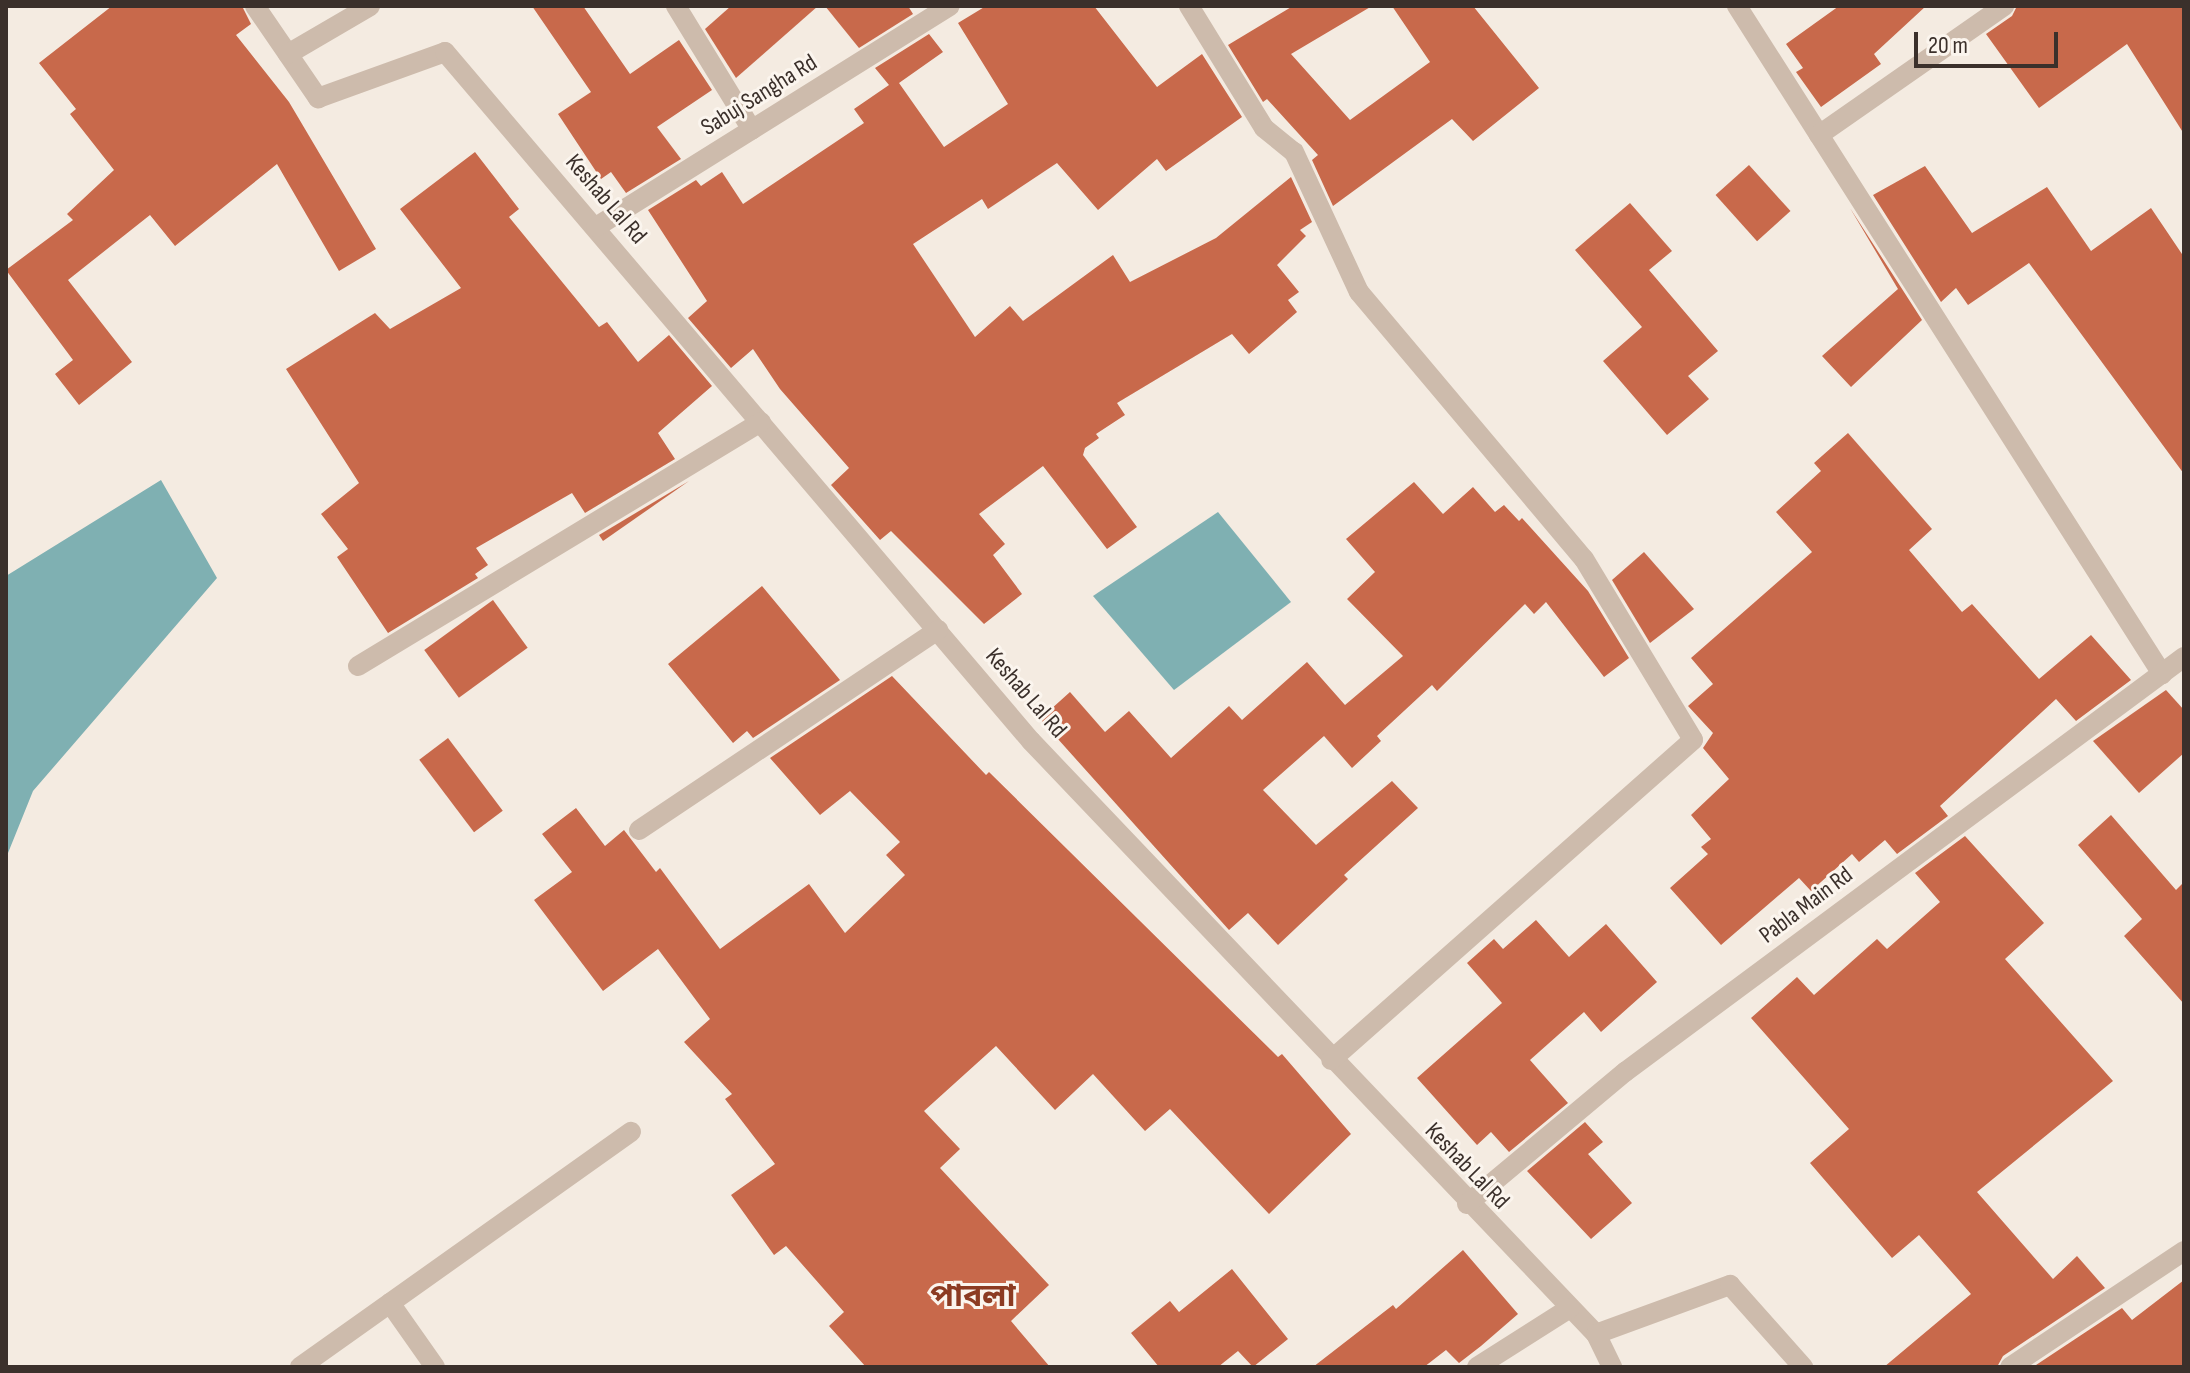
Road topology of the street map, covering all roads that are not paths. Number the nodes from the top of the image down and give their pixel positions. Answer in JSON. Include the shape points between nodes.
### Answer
{"nodes":[{"id":1,"x":255,"y":6,"type":"edge"},
{"id":2,"x":370,"y":6,"type":"edge"},
{"id":3,"x":676,"y":6,"type":"edge"},
{"id":4,"x":950,"y":6,"type":"edge"},
{"id":5,"x":1189,"y":6,"type":"edge"},
{"id":6,"x":1737,"y":6,"type":"edge"},
{"id":7,"x":2004,"y":6,"type":"edge"},
{"id":8,"x":288,"y":54,"type":"junction"},
{"id":9,"x":752,"y":130,"type":"junction"},
{"id":10,"x":1819,"y":135,"type":"junction"},
{"id":11,"x":596,"y":227,"type":"junction"},
{"id":12,"x":761,"y":422,"type":"junction"},
{"id":13,"x":938,"y":630,"type":"junction"},
{"id":14,"x":2184,"y":657,"type":"edge"},
{"id":15,"x":358,"y":666,"type":"dead end"},
{"id":16,"x":2162,"y":674,"type":"junction"},
{"id":17,"x":639,"y":830,"type":"dead end"},
{"id":18,"x":1331,"y":1060,"type":"junction"},
{"id":19,"x":631,"y":1132,"type":"dead end"},
{"id":20,"x":1467,"y":1204,"type":"junction"},
{"id":21,"x":2184,"y":1251,"type":"edge"},
{"id":22,"x":390,"y":1303,"type":"junction"},
{"id":23,"x":1570,"y":1308,"type":"junction"},
{"id":24,"x":1596,"y":1334,"type":"junction"},
{"id":25,"x":300,"y":1367,"type":"edge"},
{"id":26,"x":435,"y":1367,"type":"edge"},
{"id":27,"x":1477,"y":1367,"type":"edge"},
{"id":28,"x":1612,"y":1367,"type":"edge"},
{"id":29,"x":1803,"y":1367,"type":"edge"},
{"id":30,"x":2010,"y":1367,"type":"edge"}],
"edges":[{"from":1,"to":8,"type":"street","name":"Keshab Lal Rd"},
{"from":2,"to":8,"type":"street"},
{"from":3,"to":9,"type":"street"},
{"from":4,"to":9,"type":"street","name":"Sabuj Sangha Rd"},
{"from":5,"to":18,"type":"street","via":[[1264,128],[1294,152],[1359,292],[1584,559],[1693,740]]},
{"from":6,"to":10,"type":"street"},
{"from":7,"to":10,"type":"street"},
{"from":8,"to":11,"type":"street","name":"Keshab Lal Rd","via":[[318,98],[445,52]]},
{"from":9,"to":11,"type":"street","name":"Sabuj Sangha Rd"},
{"from":10,"to":16,"type":"street"},
{"from":11,"to":12,"type":"street","name":"Keshab Lal Rd"},
{"from":12,"to":13,"type":"street","name":"Keshab Lal Rd"},
{"from":12,"to":15,"type":"street"},
{"from":13,"to":17,"type":"street"},
{"from":13,"to":18,"type":"street","name":"Keshab Lal Rd","via":[[1031,741]]},
{"from":14,"to":16,"type":"street","name":"Pabla Main Rd"},
{"from":16,"to":20,"type":"street","name":"Pabla Main Rd","via":[[1625,1072]]},
{"from":18,"to":20,"type":"street","name":"Keshab Lal Rd"},
{"from":19,"to":22,"type":"street"},
{"from":20,"to":23,"type":"street","name":"Keshab Lal Rd"},
{"from":21,"to":30,"type":"street"},
{"from":22,"to":25,"type":"street"},
{"from":22,"to":26,"type":"street"},
{"from":23,"to":24,"type":"street","name":"Keshab Lal Rd"},
{"from":23,"to":27,"type":"street"},
{"from":24,"to":28,"type":"street","name":"Keshab Lal Rd"},
{"from":24,"to":29,"type":"street","via":[[1730,1285]]}]}
